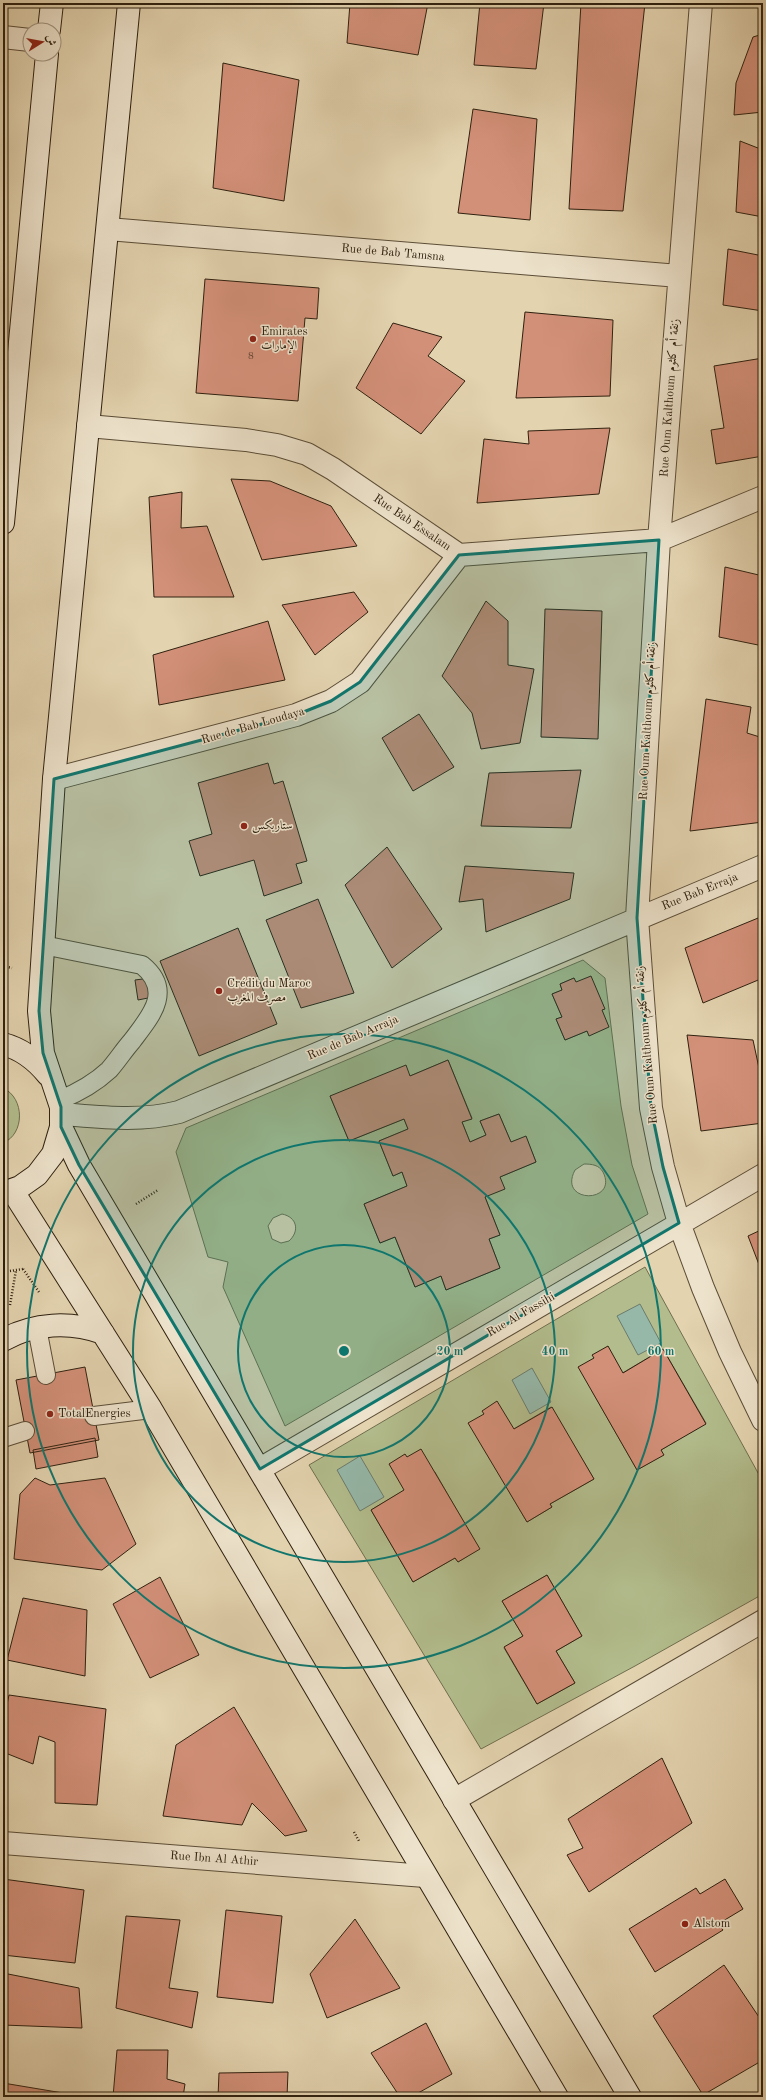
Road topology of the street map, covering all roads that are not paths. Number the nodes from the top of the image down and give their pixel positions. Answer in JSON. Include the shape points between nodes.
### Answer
{"nodes":[{"id":1,"x":52,"y":3,"type":"edge"},
{"id":2,"x":129,"y":3,"type":"edge"},
{"id":3,"x":701,"y":3,"type":"edge"},
{"id":4,"x":50,"y":22,"type":"edge"},
{"id":5,"x":3,"y":38,"type":"edge"},
{"id":6,"x":22,"y":39,"type":"edge"},
{"id":7,"x":46,"y":62,"type":"edge"},
{"id":8,"x":108,"y":229,"type":"junction"},
{"id":9,"x":679,"y":276,"type":"junction"},
{"id":10,"x":8,"y":401,"type":"edge"},
{"id":11,"x":88,"y":426,"type":"junction"},
{"id":12,"x":763,"y":497,"type":"edge"},
{"id":13,"x":3,"y":523,"type":"edge"},
{"id":14,"x":659,"y":540,"type":"junction"},
{"id":15,"x":460,"y":555,"type":"junction"},
{"id":16,"x":54,"y":779,"type":"junction"},
{"id":17,"x":763,"y":866,"type":"edge"},
{"id":18,"x":637,"y":918,"type":"junction"},
{"id":19,"x":43,"y":945,"type":"junction"},
{"id":20,"x":3,"y":1044,"type":"edge"},
{"id":21,"x":59,"y":1106,"type":"junction"},
{"id":22,"x":763,"y":1175,"type":"edge"},
{"id":23,"x":8,"y":1192,"type":"edge"},
{"id":24,"x":679,"y":1223,"type":"junction"},
{"id":25,"x":37,"y":1328,"type":"junction"},
{"id":26,"x":103,"y":1333,"type":"junction"},
{"id":27,"x":3,"y":1340,"type":"edge"},
{"id":28,"x":46,"y":1374,"type":"dead end"},
{"id":29,"x":151,"y":1410,"type":"junction"},
{"id":30,"x":94,"y":1416,"type":"dead end"},
{"id":31,"x":763,"y":1420,"type":"edge"},
{"id":32,"x":25,"y":1431,"type":"dead end"},
{"id":33,"x":3,"y":1438,"type":"edge"},
{"id":34,"x":260,"y":1469,"type":"junction"},
{"id":35,"x":763,"y":1621,"type":"edge"},
{"id":36,"x":454,"y":1800,"type":"junction"},
{"id":37,"x":3,"y":1843,"type":"edge"},
{"id":38,"x":425,"y":1876,"type":"junction"},
{"id":39,"x":557,"y":2097,"type":"edge"},
{"id":40,"x":630,"y":2097,"type":"edge"}],
"edges":[{"from":1,"to":4,"type":"street"},
{"from":2,"to":8,"type":"street"},
{"from":3,"to":9,"type":"street","name":"Rue Oum Kalthoum زنقة أم كلثوم"},
{"from":5,"to":6,"type":"street"},
{"from":7,"to":10,"type":"street"},
{"from":8,"to":9,"type":"street","name":"Rue de Bab Tamsna"},
{"from":8,"to":11,"type":"street"},
{"from":9,"to":14,"type":"street","name":"Rue Oum Kalthoum زنقة أم كلثوم"},
{"from":10,"to":13,"type":"street"},
{"from":11,"to":15,"type":"street","name":"Rue Bab Essalam","via":[[246,440],[277,445],[307,454],[334,469]]},
{"from":11,"to":16,"type":"street"},
{"from":12,"to":14,"type":"street","name":"Rue Bab Essalam"},
{"from":14,"to":15,"type":"street","name":"Rue Bab Essalam"},
{"from":14,"to":18,"type":"street","name":"Rue Oum Kalthoum زنقة أم كلثوم"},
{"from":15,"to":16,"type":"street","name":"Rue de Bab Loudaya","via":[[360,682],[332,701],[296,715]]},
{"from":16,"to":19,"type":"street"},
{"from":17,"to":18,"type":"street","name":"Rue Bab Erraja"},
{"from":18,"to":21,"type":"street","name":"Rue de Bab Arraja","via":[[179,1112],[157,1118],[133,1118]]},
{"from":18,"to":24,"type":"street","name":"Rue Oum Kalthoum زنقة أم كلثوم","via":[[651,1108],[662,1167]]},
{"from":19,"to":21,"type":"street","via":[[39,1011],[43,1053]]},
{"from":19,"to":21,"type":"lane","via":[[142,966],[150,971],[159,996],[155,1009],[109,1070]]},
{"from":20,"to":21,"type":"street","via":[[20,1050],[39,1063]]},
{"from":21,"to":23,"type":"street","via":[[57,1145],[49,1161],[29,1182]]},
{"from":21,"to":34,"type":"street","via":[[79,1165]]},
{"from":22,"to":24,"type":"street","name":"Rue Al Fassihi"},
{"from":23,"to":26,"type":"street"},
{"from":24,"to":31,"type":"street","name":"Rue Oum Kalthoum زنقة أم كلثوم","via":[[715,1317]]},
{"from":24,"to":34,"type":"street","name":"Rue Al Fassihi"},
{"from":25,"to":26,"type":"street","via":[[55,1325],[77,1326]]},
{"from":25,"to":27,"type":"street"},
{"from":25,"to":28,"type":"lane"},
{"from":26,"to":29,"type":"street"},
{"from":29,"to":30,"type":"lane"},
{"from":29,"to":38,"type":"street"},
{"from":32,"to":33,"type":"lane"},
{"from":34,"to":36,"type":"street"},
{"from":35,"to":36,"type":"street"},
{"from":36,"to":40,"type":"street"},
{"from":37,"to":38,"type":"street","name":"Rue Ibn Al Athir"},
{"from":38,"to":39,"type":"street"}]}
